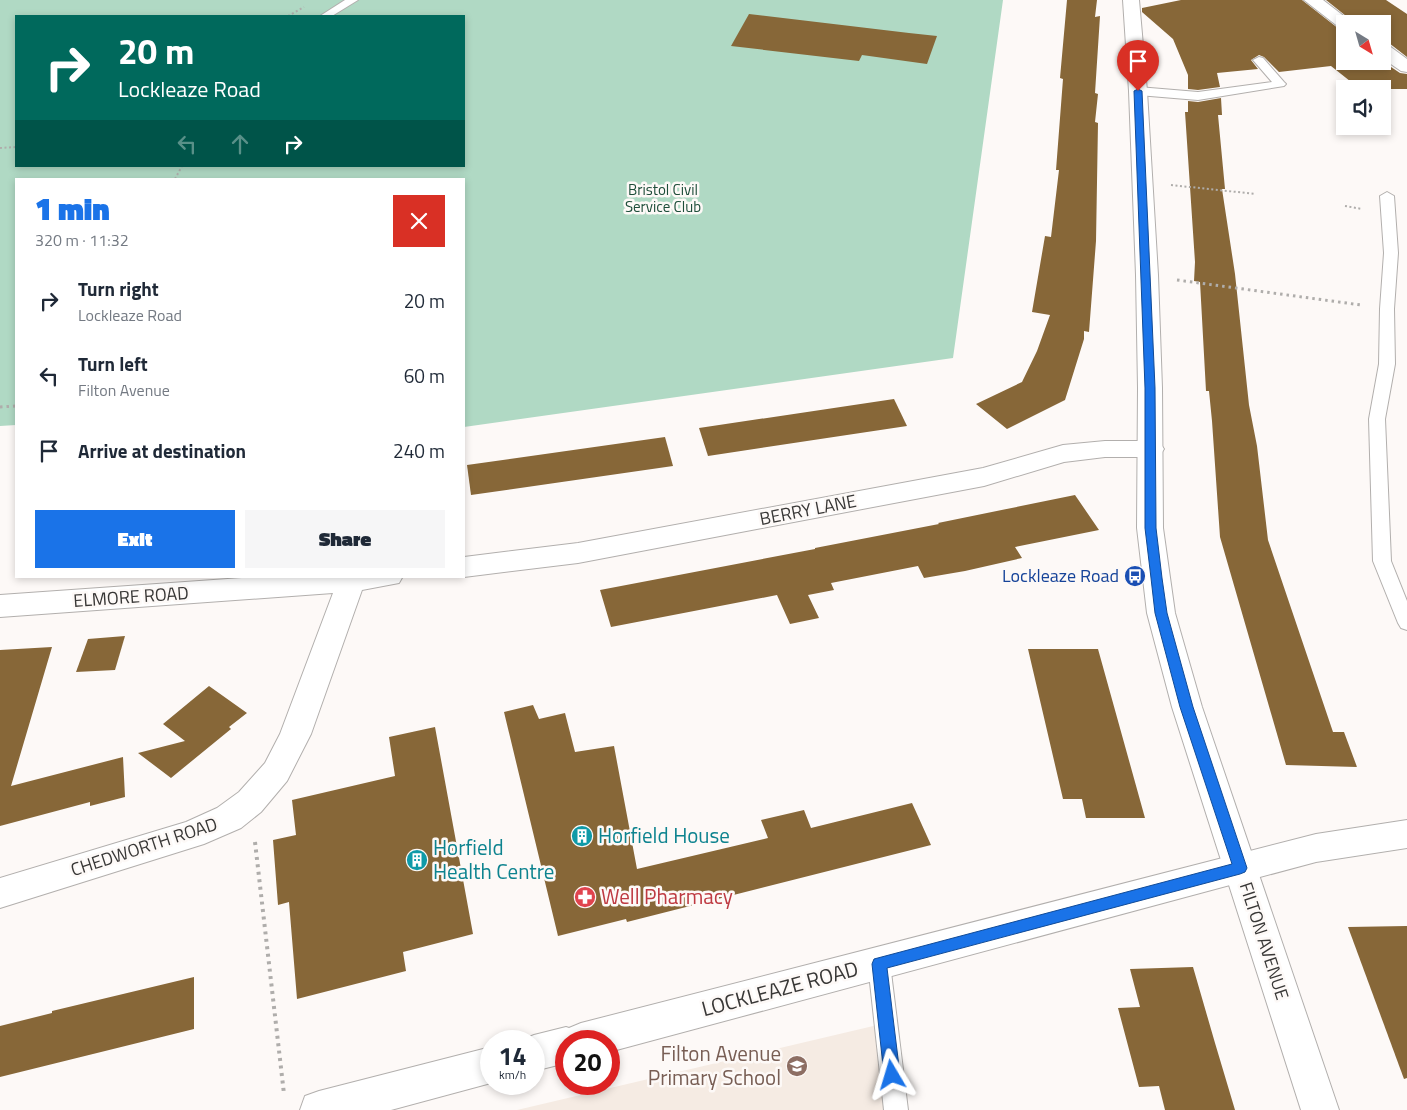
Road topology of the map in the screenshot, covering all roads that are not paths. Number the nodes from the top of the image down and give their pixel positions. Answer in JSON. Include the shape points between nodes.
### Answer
{"nodes":[{"id":1,"x":353,"y":0,"type":"edge"},
{"id":2,"x":1131,"y":0,"type":"edge"},
{"id":3,"x":1312,"y":0,"type":"edge"},
{"id":4,"x":326,"y":15,"type":"edge"},
{"id":5,"x":1336,"y":17,"type":"edge"},
{"id":6,"x":1391,"y":55,"type":"edge"},
{"id":7,"x":1259,"y":60,"type":"dead end"},
{"id":8,"x":1407,"y":67,"type":"edge"},
{"id":9,"x":1138,"y":91,"type":"junction"},
{"id":10,"x":1387,"y":196,"type":"dead end"},
{"id":11,"x":1150,"y":449,"type":"junction"},
{"id":12,"x":465,"y":567,"type":"edge"},
{"id":13,"x":374,"y":578,"type":"edge"},
{"id":14,"x":351,"y":581,"type":"junction"},
{"id":15,"x":0,"y":606,"type":"edge"},
{"id":16,"x":1407,"y":623,"type":"edge"},
{"id":17,"x":1407,"y":834,"type":"edge"},
{"id":18,"x":1240,"y":868,"type":"junction"},
{"id":19,"x":0,"y":893,"type":"edge"},
{"id":20,"x":879,"y":964,"type":"junction"},
{"id":21,"x":620,"y":1031,"type":"edge"},
{"id":22,"x":480,"y":1068,"type":"edge"},
{"id":23,"x":319,"y":1110,"type":"edge"},
{"id":24,"x":896,"y":1110,"type":"edge"},
{"id":25,"x":1320,"y":1110,"type":"edge"}],
"edges":[{"from":1,"to":4,"type":"lane"},
{"from":2,"to":9,"type":"street","name":"FILTON AVENUE"},
{"from":3,"to":5,"type":"street"},
{"from":6,"to":8,"type":"street"},
{"from":7,"to":9,"type":"lane","via":[[1280,84],[1198,96]]},
{"from":9,"to":11,"type":"street","name":"FILTON AVENUE"},
{"from":10,"to":16,"type":"lane","via":[[1391,254],[1387,364],[1377,420],[1382,561]]},
{"from":11,"to":12,"type":"street","name":"BERRY LANE","via":[[1105,449],[1063,454],[984,476],[578,554]]},
{"from":11,"to":18,"type":"street","name":"FILTON AVENUE","via":[[1150,528],[1161,613],[1187,707]]},
{"from":13,"to":14,"type":"street"},
{"from":14,"to":15,"type":"street","name":"ELMORE ROAD"},
{"from":14,"to":19,"type":"street","name":"CHEDWORTH ROAD","via":[[295,734],[276,772],[250,802],[229,818],[192,834]]},
{"from":17,"to":18,"type":"street","name":"LOCKLEAZE ROAD","via":[[1316,848]]},
{"from":18,"to":20,"type":"street","name":"LOCKLEAZE ROAD"},
{"from":18,"to":25,"type":"street","name":"FILTON AVENUE"},
{"from":20,"to":21,"type":"street","name":"LOCKLEAZE ROAD"},
{"from":20,"to":24,"type":"lane"},
{"from":22,"to":23,"type":"street"}]}
